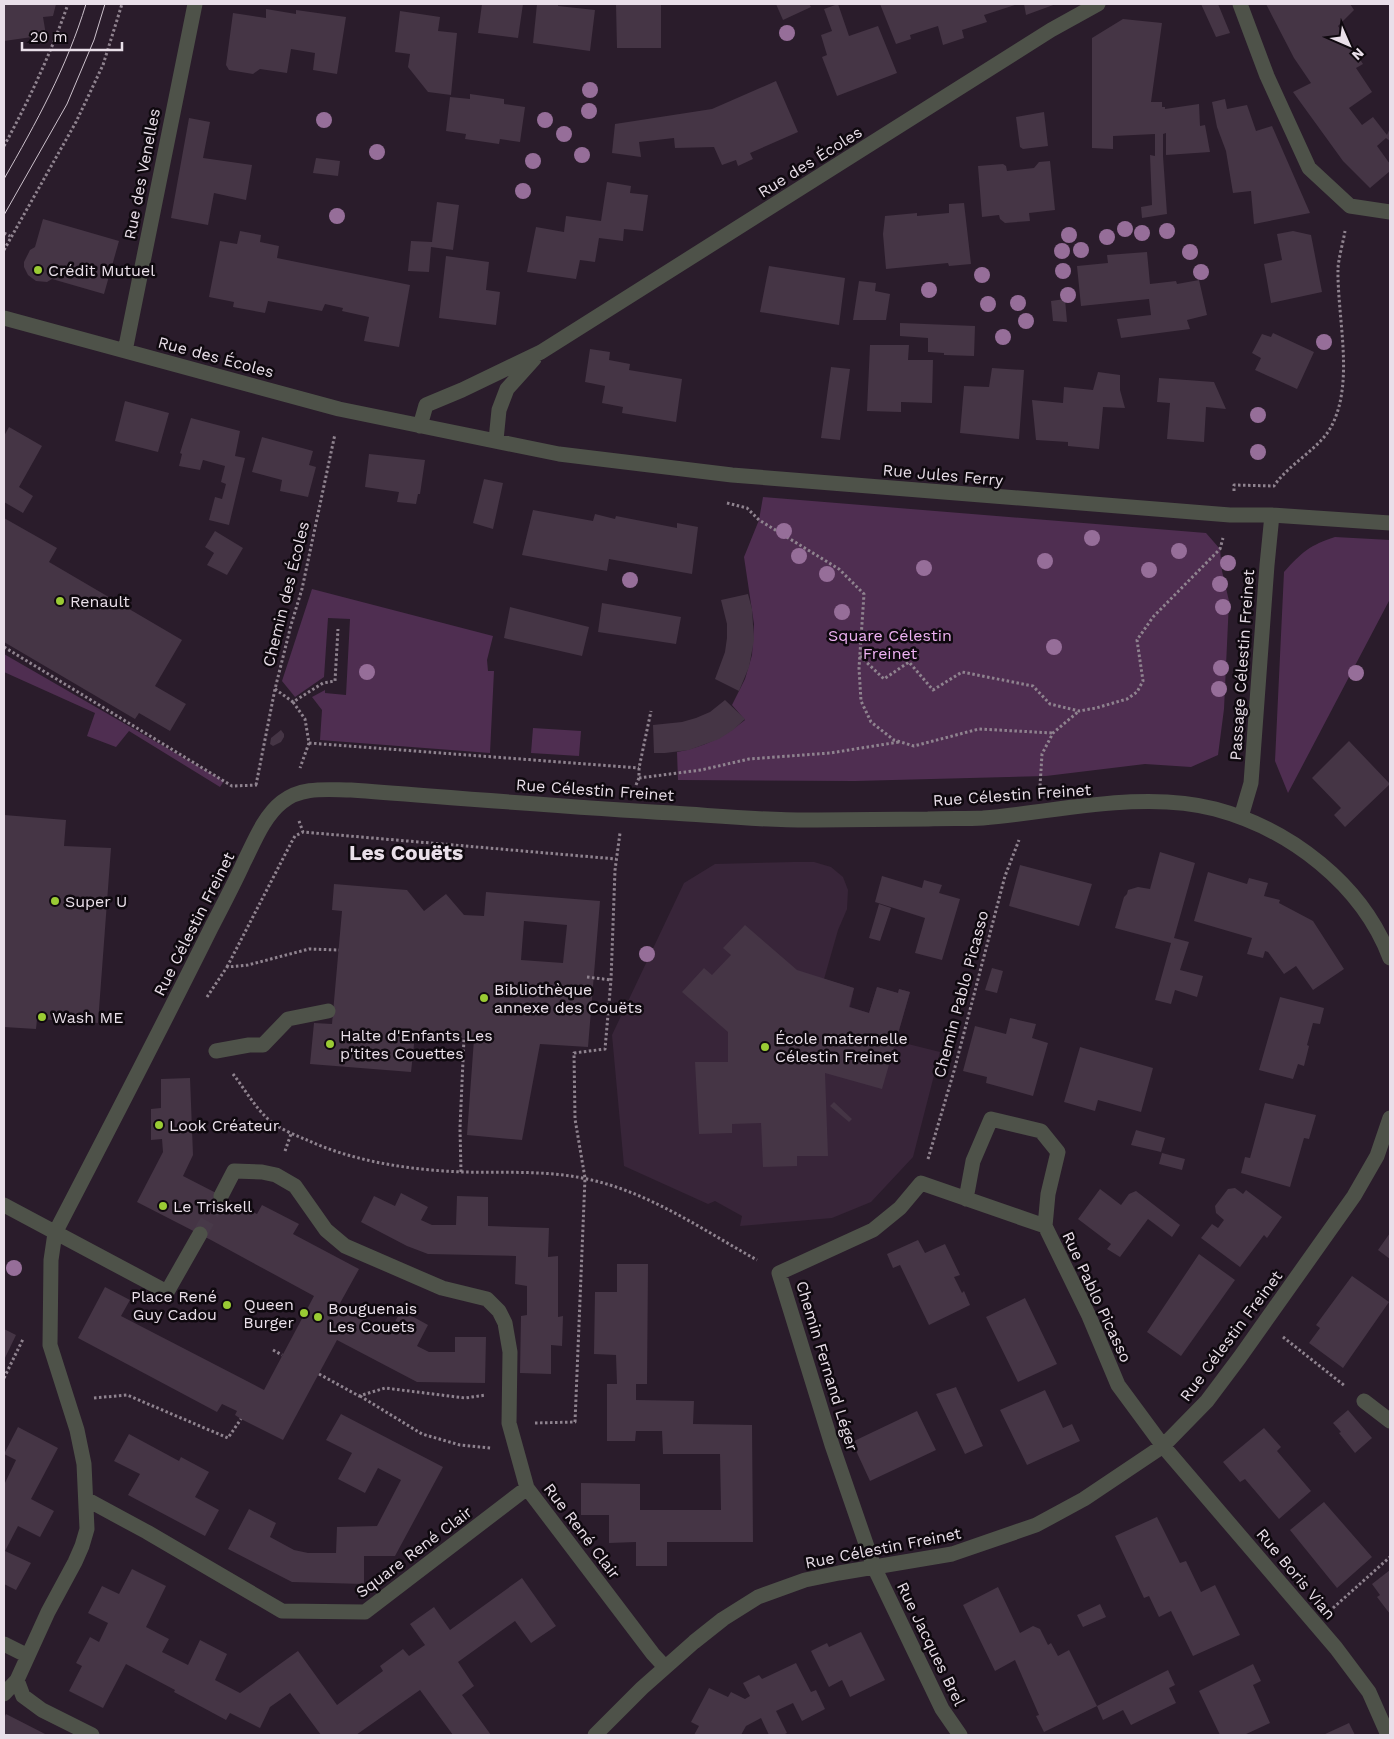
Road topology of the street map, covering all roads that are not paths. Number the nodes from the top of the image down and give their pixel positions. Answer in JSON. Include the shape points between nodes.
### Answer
{"nodes":[{"id":1,"x":195,"y":4,"type":"edge"},
{"id":2,"x":1098,"y":4,"type":"edge"},
{"id":3,"x":1240,"y":4,"type":"edge"},
{"id":4,"x":1390,"y":212,"type":"edge"},
{"id":5,"x":4,"y":318,"type":"edge"},
{"id":6,"x":124,"y":351,"type":"junction"},
{"id":7,"x":541,"y":352,"type":"junction"},
{"id":8,"x":420,"y":426,"type":"junction"},
{"id":9,"x":496,"y":440,"type":"junction"},
{"id":10,"x":1272,"y":515,"type":"junction"},
{"id":11,"x":1390,"y":523,"type":"edge"},
{"id":12,"x":1241,"y":817,"type":"junction"},
{"id":13,"x":1390,"y":958,"type":"edge"},
{"id":14,"x":328,"y":1011,"type":"dead end"},
{"id":15,"x":216,"y":1051,"type":"road end"},
{"id":16,"x":1390,"y":1118,"type":"edge"},
{"id":17,"x":221,"y":1196,"type":"tunnel mouth"},
{"id":18,"x":966,"y":1199,"type":"junction"},
{"id":19,"x":4,"y":1205,"type":"edge"},
{"id":20,"x":1045,"y":1226,"type":"junction"},
{"id":21,"x":873,"y":1230,"type":"joint"},
{"id":22,"x":55,"y":1233,"type":"junction"},
{"id":23,"x":200,"y":1234,"type":"tunnel mouth"},
{"id":24,"x":1364,"y":1401,"type":"road end"},
{"id":25,"x":1390,"y":1421,"type":"edge"},
{"id":26,"x":1163,"y":1446,"type":"junction"},
{"id":27,"x":527,"y":1488,"type":"junction"},
{"id":28,"x":86,"y":1499,"type":"junction"},
{"id":29,"x":874,"y":1567,"type":"junction"},
{"id":30,"x":4,"y":1644,"type":"edge"},
{"id":31,"x":28,"y":1656,"type":"junction"},
{"id":32,"x":665,"y":1667,"type":"junction"},
{"id":33,"x":17,"y":1680,"type":"junction"},
{"id":34,"x":4,"y":1694,"type":"edge"},
{"id":35,"x":92,"y":1735,"type":"edge"},
{"id":36,"x":596,"y":1735,"type":"edge"},
{"id":37,"x":960,"y":1735,"type":"edge"},
{"id":38,"x":1388,"y":1735,"type":"edge"}],
"edges":[{"from":1,"to":6,"type":"street","name":"Rue des Venelles"},
{"from":2,"to":7,"type":"street","name":"Rue des Écoles","via":[[1051,30]]},
{"from":3,"to":4,"type":"street","via":[[1267,76],[1309,168],[1350,206]]},
{"from":5,"to":6,"type":"street","name":"Rue des Écoles"},
{"from":6,"to":8,"type":"street","name":"Rue des Écoles","via":[[339,409]]},
{"from":7,"to":8,"type":"street","name":"Rue des Écoles","via":[[426,405]]},
{"from":7,"to":9,"type":"street","name":"Rue des Écoles","via":[[507,389]]},
{"from":8,"to":9,"type":"street","name":"Rue des Écoles"},
{"from":9,"to":10,"type":"street","name":"Rue Jules Ferry","via":[[559,454],[732,475],[1230,515]]},
{"from":10,"to":11,"type":"street","name":"Rue Jules Ferry"},
{"from":10,"to":12,"type":"street","name":"Passage Célestin Freinet","via":[[1251,783]]},
{"from":12,"to":13,"type":"street","name":"Rue Célestin Freinet","via":[[1290,843],[1333,874],[1372,920]]},
{"from":12,"to":22,"type":"street","name":"Rue Célestin Freinet","via":[[1183,803],[1132,802],[983,818],[797,821],[352,790],[301,792],[281,802],[254,842]]},
{"from":14,"to":15,"type":"street","via":[[288,1019],[263,1045]]},
{"from":16,"to":26,"type":"street","name":"Rue Célestin Freinet","via":[[1377,1156],[1354,1196],[1207,1401]]},
{"from":17,"to":27,"type":"street","name":"Rue René Clair","via":[[234,1171],[276,1176],[295,1186],[326,1230],[345,1246],[442,1288],[487,1299],[499,1310],[505,1323],[510,1352],[509,1423]]},
{"from":18,"to":20,"type":"street","name":"Rue Pablo Picasso"},
{"from":18,"to":20,"type":"street","via":[[973,1161],[991,1119],[1041,1132],[1058,1152],[1048,1194]]},
{"from":18,"to":21,"type":"street","name":"Rue Pablo Picasso","via":[[921,1183],[900,1208]]},
{"from":19,"to":22,"type":"street"},
{"from":20,"to":26,"type":"street","name":"Rue Pablo Picasso","via":[[1118,1385]]},
{"from":21,"to":29,"type":"street","name":"Chemin Fernand Léger","via":[[779,1273]]},
{"from":22,"to":23,"type":"street","via":[[167,1292]]},
{"from":22,"to":28,"type":"street","via":[[50,1345],[77,1430],[84,1464]]},
{"from":24,"to":25,"type":"street"},
{"from":26,"to":29,"type":"street","name":"Rue Célestin Freinet","via":[[1084,1499],[1036,1525],[952,1554]]},
{"from":26,"to":38,"type":"street","name":"Rue Boris Vian","via":[[1336,1648],[1369,1692]]},
{"from":27,"to":28,"type":"street","name":"Square René Clair","via":[[364,1612],[282,1610]]},
{"from":27,"to":32,"type":"street","name":"Rue René Clair"},
{"from":28,"to":31,"type":"street","via":[[87,1529],[82,1546]]},
{"from":29,"to":32,"type":"street","name":"Rue Célestin Freinet","via":[[805,1580],[758,1597],[723,1619]]},
{"from":29,"to":37,"type":"street","name":"Rue Jacques Brel","via":[[942,1709]]},
{"from":30,"to":31,"type":"street"},
{"from":31,"to":33,"type":"street"},
{"from":32,"to":36,"type":"street","name":"Rue Célestin Freinet"},
{"from":33,"to":34,"type":"street"},
{"from":33,"to":35,"type":"street","via":[[23,1696],[42,1710]]}]}
